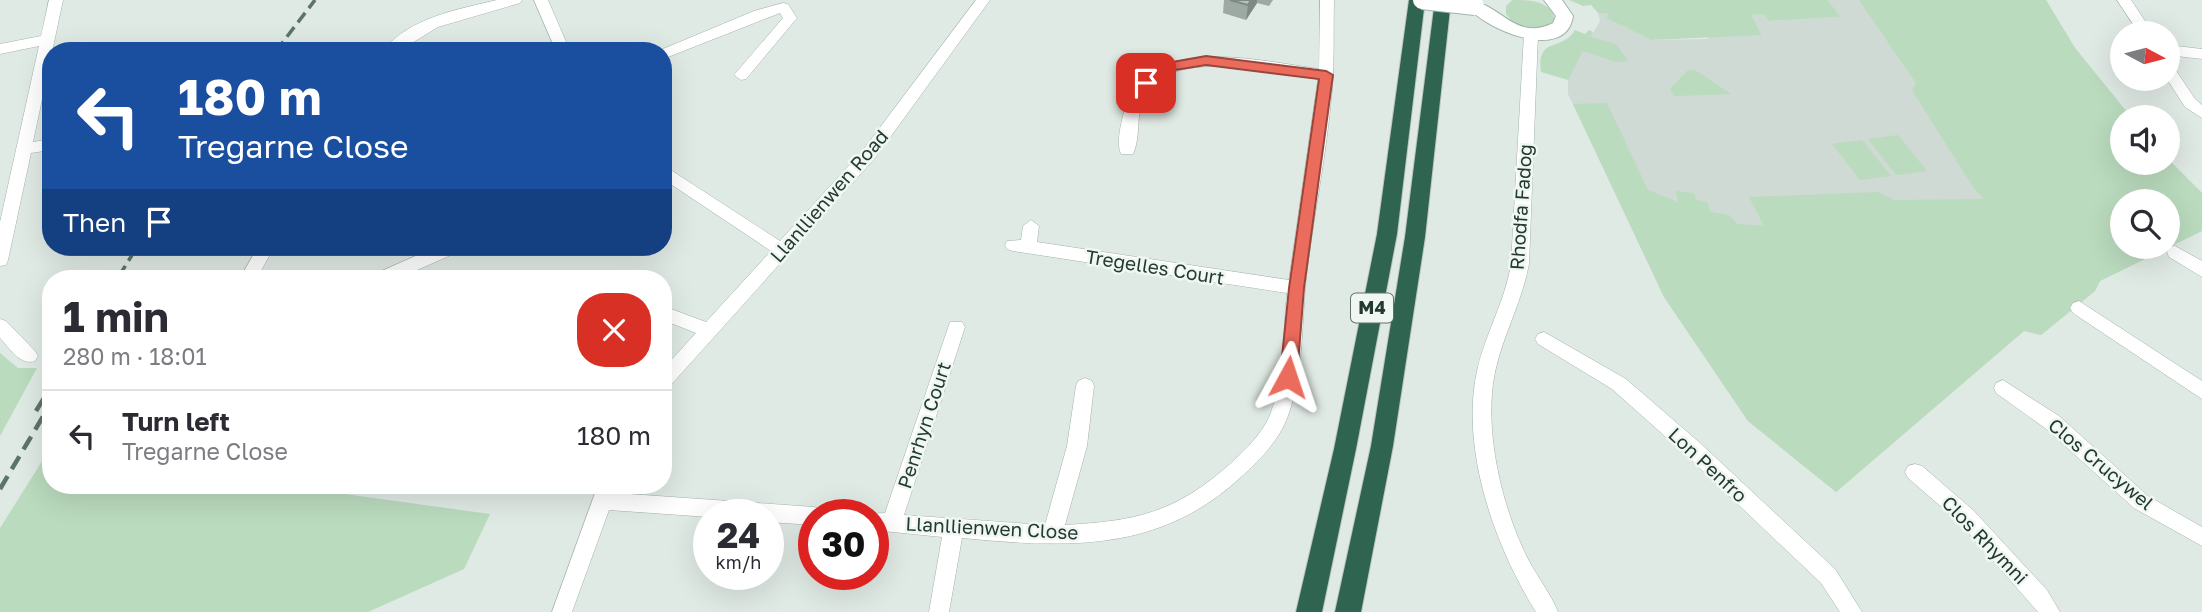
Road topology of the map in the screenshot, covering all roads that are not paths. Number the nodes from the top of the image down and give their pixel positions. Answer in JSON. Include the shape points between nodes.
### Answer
{"nodes":[{"id":1,"x":56,"y":0,"type":"edge"},
{"id":2,"x":515,"y":0,"type":"edge"},
{"id":3,"x":541,"y":0,"type":"edge"},
{"id":4,"x":751,"y":0,"type":"edge"},
{"id":5,"x":983,"y":0,"type":"edge"},
{"id":6,"x":1327,"y":0,"type":"edge"},
{"id":7,"x":1420,"y":0,"type":"edge"},
{"id":8,"x":1443,"y":0,"type":"edge"},
{"id":9,"x":1498,"y":0,"type":"edge"},
{"id":10,"x":1552,"y":0,"type":"edge"},
{"id":11,"x":2124,"y":0,"type":"edge"},
{"id":12,"x":1475,"y":6,"type":"junction"},
{"id":13,"x":759,"y":14,"type":"junction"},
{"id":14,"x":1502,"y":20,"type":"junction"},
{"id":15,"x":2138,"y":21,"type":"edge"},
{"id":16,"x":1531,"y":34,"type":"junction"},
{"id":17,"x":48,"y":39,"type":"junction"},
{"id":18,"x":47,"y":42,"type":"edge"},
{"id":19,"x":403,"y":42,"type":"edge"},
{"id":20,"x":559,"y":42,"type":"edge"},
{"id":21,"x":0,"y":49,"type":"edge"},
{"id":22,"x":672,"y":50,"type":"edge"},
{"id":23,"x":2180,"y":51,"type":"edge"},
{"id":24,"x":2202,"y":54,"type":"edge"},
{"id":25,"x":42,"y":66,"type":"edge"},
{"id":26,"x":741,"y":75,"type":"dead end"},
{"id":27,"x":1326,"y":75,"type":"junction"},
{"id":28,"x":2180,"y":88,"type":"edge"},
{"id":29,"x":2202,"y":113,"type":"edge"},
{"id":30,"x":42,"y":146,"type":"edge"},
{"id":31,"x":24,"y":149,"type":"junction"},
{"id":32,"x":1129,"y":151,"type":"dead end"},
{"id":33,"x":672,"y":177,"type":"edge"},
{"id":34,"x":1031,"y":226,"type":"dead end"},
{"id":35,"x":783,"y":251,"type":"junction"},
{"id":36,"x":2180,"y":255,"type":"edge"},
{"id":37,"x":432,"y":256,"type":"edge"},
{"id":38,"x":0,"y":260,"type":"edge"},
{"id":39,"x":401,"y":270,"type":"edge"},
{"id":40,"x":2202,"y":270,"type":"edge"},
{"id":41,"x":1296,"y":288,"type":"junction"},
{"id":42,"x":2079,"y":308,"type":"dead end"},
{"id":43,"x":672,"y":317,"type":"edge"},
{"id":44,"x":0,"y":326,"type":"edge"},
{"id":45,"x":957,"y":327,"type":"dead end"},
{"id":46,"x":709,"y":331,"type":"junction"},
{"id":47,"x":1544,"y":339,"type":"dead end"},
{"id":48,"x":29,"y":356,"type":"dead end"},
{"id":49,"x":672,"y":373,"type":"edge"},
{"id":50,"x":1085,"y":386,"type":"dead end"},
{"id":51,"x":2003,"y":388,"type":"dead end"},
{"id":52,"x":2202,"y":391,"type":"edge"},
{"id":53,"x":1914,"y":472,"type":"dead end"},
{"id":54,"x":605,"y":494,"type":"edge"},
{"id":55,"x":614,"y":494,"type":"edge"},
{"id":56,"x":889,"y":505,"type":"edge"},
{"id":57,"x":798,"y":514,"type":"edge"},
{"id":58,"x":889,"y":522,"type":"edge"},
{"id":59,"x":954,"y":527,"type":"junction"},
{"id":60,"x":1052,"y":534,"type":"junction"},
{"id":61,"x":2202,"y":537,"type":"edge"},
{"id":62,"x":562,"y":612,"type":"edge"},
{"id":63,"x":939,"y":612,"type":"edge"},
{"id":64,"x":1309,"y":612,"type":"edge"},
{"id":65,"x":1348,"y":612,"type":"edge"},
{"id":66,"x":1548,"y":612,"type":"edge"},
{"id":67,"x":1852,"y":612,"type":"edge"},
{"id":68,"x":2050,"y":612,"type":"edge"}],
"edges":[{"from":1,"to":17,"type":"street"},
{"from":2,"to":19,"type":"street","via":[[445,18]]},
{"from":3,"to":20,"type":"street"},
{"from":4,"to":13,"type":"street"},
{"from":5,"to":35,"type":"street","name":"Llanllienwen Road","via":[[869,154]]},
{"from":6,"to":27,"type":"street","name":"Llanllienwen Close"},
{"from":7,"to":12,"type":"street","bridge":true},
{"from":7,"to":64,"type":"highway","number":"M4","via":[[1387,234]]},
{"from":8,"to":65,"type":"highway","number":"M4","via":[[1415,237]]},
{"from":9,"to":12,"type":"street"},
{"from":9,"to":14,"type":"street"},
{"from":10,"to":16,"type":"street","via":[[1563,12],[1562,25],[1548,34]]},
{"from":11,"to":15,"type":"street"},
{"from":12,"to":14,"type":"street"},
{"from":13,"to":22,"type":"street"},
{"from":13,"to":26,"type":"street","via":[[783,7],[790,18]]},
{"from":14,"to":16,"type":"street"},
{"from":16,"to":66,"type":"street","name":"Rhodfa Fadog","via":[[1520,266],[1489,359],[1483,417],[1497,514],[1519,566]]},
{"from":17,"to":18,"type":"street"},
{"from":17,"to":21,"type":"street"},
{"from":23,"to":24,"type":"street"},
{"from":25,"to":31,"type":"street"},
{"from":27,"to":32,"type":"street","via":[[1206,60],[1172,66],[1139,93]]},
{"from":27,"to":41,"type":"street","name":"Llanllienwen Close"},
{"from":28,"to":29,"type":"street"},
{"from":30,"to":31,"type":"street"},
{"from":31,"to":38,"type":"street"},
{"from":33,"to":35,"type":"street"},
{"from":34,"to":41,"type":"street","name":"Tregelles Court","via":[[1020,246]]},
{"from":35,"to":46,"type":"street","name":"Llanllienwen Road"},
{"from":36,"to":40,"type":"street"},
{"from":37,"to":39,"type":"street"},
{"from":41,"to":60,"type":"street","name":"Llanllienwen Close","via":[[1288,377],[1275,424],[1245,463],[1170,517],[1093,533]]},
{"from":42,"to":52,"type":"street"},
{"from":43,"to":46,"type":"street"},
{"from":44,"to":48,"type":"street"},
{"from":45,"to":56,"type":"street","name":"Penrhyn Court"},
{"from":46,"to":49,"type":"street","name":"Llanllienwen Road"},
{"from":47,"to":67,"type":"street","name":"Lon Penfro","via":[[1619,384],[1693,449],[1828,576]]},
{"from":50,"to":60,"type":"street","via":[[1082,447]]},
{"from":51,"to":61,"type":"street","name":"Clos Crucywel","via":[[2052,422],[2141,502]]},
{"from":53,"to":68,"type":"street","name":"Clos Rhymni","via":[[1966,516]]},
{"from":54,"to":62,"type":"street"},
{"from":55,"to":57,"type":"street"},
{"from":58,"to":59,"type":"street","name":"Llanllienwen Close"},
{"from":59,"to":60,"type":"street","name":"Llanllienwen Close"},
{"from":59,"to":63,"type":"street"}]}
